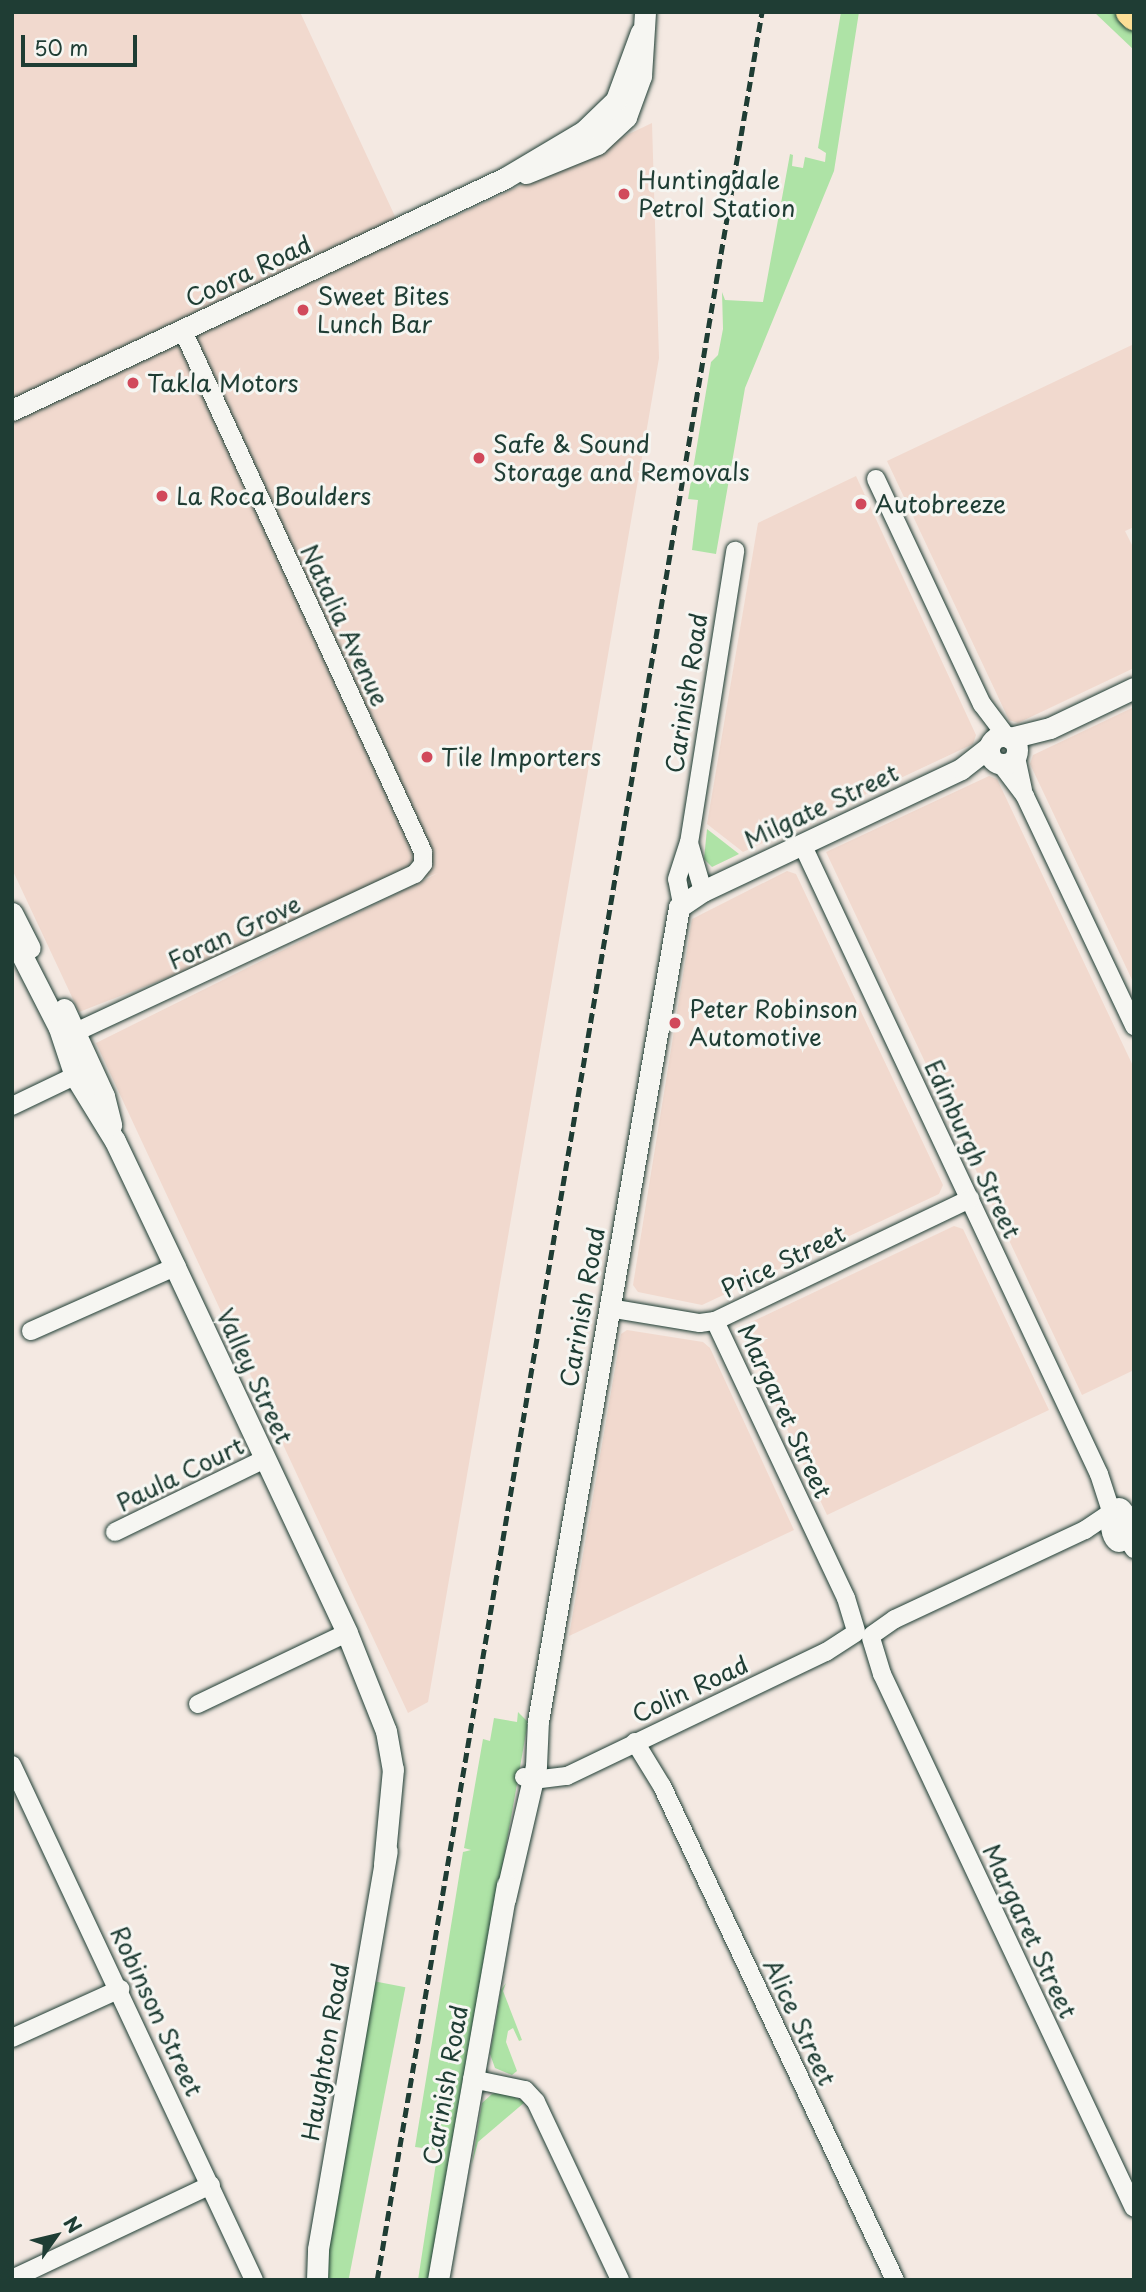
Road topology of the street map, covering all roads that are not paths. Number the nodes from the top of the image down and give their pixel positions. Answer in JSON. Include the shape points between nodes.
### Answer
{"nodes":[{"id":1,"x":643,"y":22,"type":"edge"},
{"id":2,"x":183,"y":331,"type":"junction"},
{"id":3,"x":12,"y":410,"type":"edge"},
{"id":4,"x":876,"y":479,"type":"dead end"},
{"id":5,"x":735,"y":551,"type":"dead end"},
{"id":6,"x":1134,"y":688,"type":"edge"},
{"id":7,"x":1003,"y":750,"type":"junction"},
{"id":8,"x":689,"y":843,"type":"junction"},
{"id":9,"x":802,"y":844,"type":"junction"},
{"id":10,"x":423,"y":864,"type":"joint"},
{"id":11,"x":703,"y":891,"type":"junction"},
{"id":12,"x":682,"y":904,"type":"junction"},
{"id":13,"x":12,"y":913,"type":"edge"},
{"id":14,"x":18,"y":947,"type":"edge"},
{"id":15,"x":1134,"y":1026,"type":"edge"},
{"id":16,"x":68,"y":1036,"type":"junction"},
{"id":17,"x":83,"y":1072,"type":"junction"},
{"id":18,"x":12,"y":1107,"type":"edge"},
{"id":19,"x":970,"y":1199,"type":"junction"},
{"id":20,"x":175,"y":1268,"type":"junction"},
{"id":21,"x":609,"y":1308,"type":"junction"},
{"id":22,"x":715,"y":1321,"type":"junction"},
{"id":23,"x":31,"y":1331,"type":"dead end"},
{"id":24,"x":265,"y":1460,"type":"junction"},
{"id":25,"x":1121,"y":1513,"type":"edge"},
{"id":26,"x":115,"y":1532,"type":"dead end"},
{"id":27,"x":1134,"y":1547,"type":"edge"},
{"id":28,"x":347,"y":1633,"type":"junction"},
{"id":29,"x":864,"y":1634,"type":"junction"},
{"id":30,"x":198,"y":1704,"type":"dead end"},
{"id":31,"x":641,"y":1739,"type":"junction"},
{"id":32,"x":396,"y":1741,"type":"joint"},
{"id":33,"x":12,"y":1765,"type":"edge"},
{"id":34,"x":530,"y":1771,"type":"junction"},
{"id":35,"x":20,"y":1799,"type":"edge"},
{"id":36,"x":120,"y":1990,"type":"junction"},
{"id":37,"x":12,"y":2038,"type":"edge"},
{"id":38,"x":472,"y":2079,"type":"junction"},
{"id":39,"x":211,"y":2185,"type":"junction"},
{"id":40,"x":1134,"y":2208,"type":"edge"},
{"id":41,"x":318,"y":2249,"type":"junction"},
{"id":42,"x":12,"y":2278,"type":"edge"},
{"id":43,"x":254,"y":2280,"type":"edge"},
{"id":44,"x":306,"y":2280,"type":"edge"},
{"id":45,"x":317,"y":2280,"type":"edge"},
{"id":46,"x":438,"y":2280,"type":"edge"},
{"id":47,"x":620,"y":2280,"type":"edge"},
{"id":48,"x":895,"y":2280,"type":"edge"}],
"edges":[{"from":1,"to":2,"type":"street","name":"Coora Road","via":[[607,125]]},
{"from":2,"to":3,"type":"street","name":"Coora Road"},
{"from":2,"to":10,"type":"street","name":"Natalia Avenue","via":[[423,852]]},
{"from":4,"to":7,"type":"street"},
{"from":5,"to":8,"type":"street","name":"Carinish Road"},
{"from":6,"to":7,"type":"street","name":"Milgate Street"},
{"from":7,"to":9,"type":"street","name":"Milgate Street"},
{"from":7,"to":15,"type":"street"},
{"from":8,"to":11,"type":"street","name":"Carinish Road"},
{"from":8,"to":12,"type":"street","name":"Carinish Road","via":[[677,879]]},
{"from":9,"to":11,"type":"street","name":"Milgate Street"},
{"from":9,"to":19,"type":"street","name":"Edinburgh Street"},
{"from":10,"to":16,"type":"street","name":"Foran Grove","via":[[415,874]]},
{"from":11,"to":12,"type":"street"},
{"from":12,"to":21,"type":"street","name":"Carinish Road","via":[[674,927]]},
{"from":13,"to":14,"type":"street","name":"Valley Street"},
{"from":14,"to":16,"type":"street","name":"Valley Street"},
{"from":16,"to":17,"type":"street","name":"Valley Street"},
{"from":17,"to":18,"type":"street"},
{"from":17,"to":20,"type":"street","name":"Valley Street"},
{"from":19,"to":22,"type":"street","name":"Price Street"},
{"from":19,"to":25,"type":"street","name":"Edinburgh Street"},
{"from":20,"to":23,"type":"street"},
{"from":20,"to":24,"type":"street","name":"Valley Street"},
{"from":21,"to":22,"type":"street","name":"Price Street","via":[[700,1323]]},
{"from":21,"to":34,"type":"street","name":"Carinish Road"},
{"from":22,"to":29,"type":"street","name":"Margaret Street"},
{"from":24,"to":26,"type":"street","name":"Paula Court"},
{"from":24,"to":28,"type":"street","name":"Valley Street"},
{"from":25,"to":27,"type":"street","name":"Edinburgh Street"},
{"from":25,"to":29,"type":"street","name":"Colin Road"},
{"from":28,"to":30,"type":"street"},
{"from":28,"to":32,"type":"street","name":"Valley Street"},
{"from":29,"to":31,"type":"street","name":"Colin Road"},
{"from":29,"to":40,"type":"street","name":"Margaret Street"},
{"from":31,"to":34,"type":"street","name":"Colin Road","via":[[575,1770]]},
{"from":31,"to":48,"type":"street","name":"Alice Street"},
{"from":32,"to":41,"type":"street","name":"Haughton Road","via":[[384,1865]]},
{"from":33,"to":35,"type":"street","name":"Robinson Street"},
{"from":34,"to":38,"type":"street","name":"Carinish Road"},
{"from":35,"to":36,"type":"street","name":"Robinson Street"},
{"from":36,"to":37,"type":"street"},
{"from":36,"to":39,"type":"street","name":"Robinson Street"},
{"from":38,"to":46,"type":"street","name":"Carinish Road"},
{"from":38,"to":47,"type":"street","via":[[525,2090],[536,2102]]},
{"from":39,"to":42,"type":"street"},
{"from":39,"to":43,"type":"street","name":"Robinson Street"},
{"from":41,"to":44,"type":"street","name":"Haughton Road"},
{"from":41,"to":45,"type":"street","name":"Haughton Road"}]}
